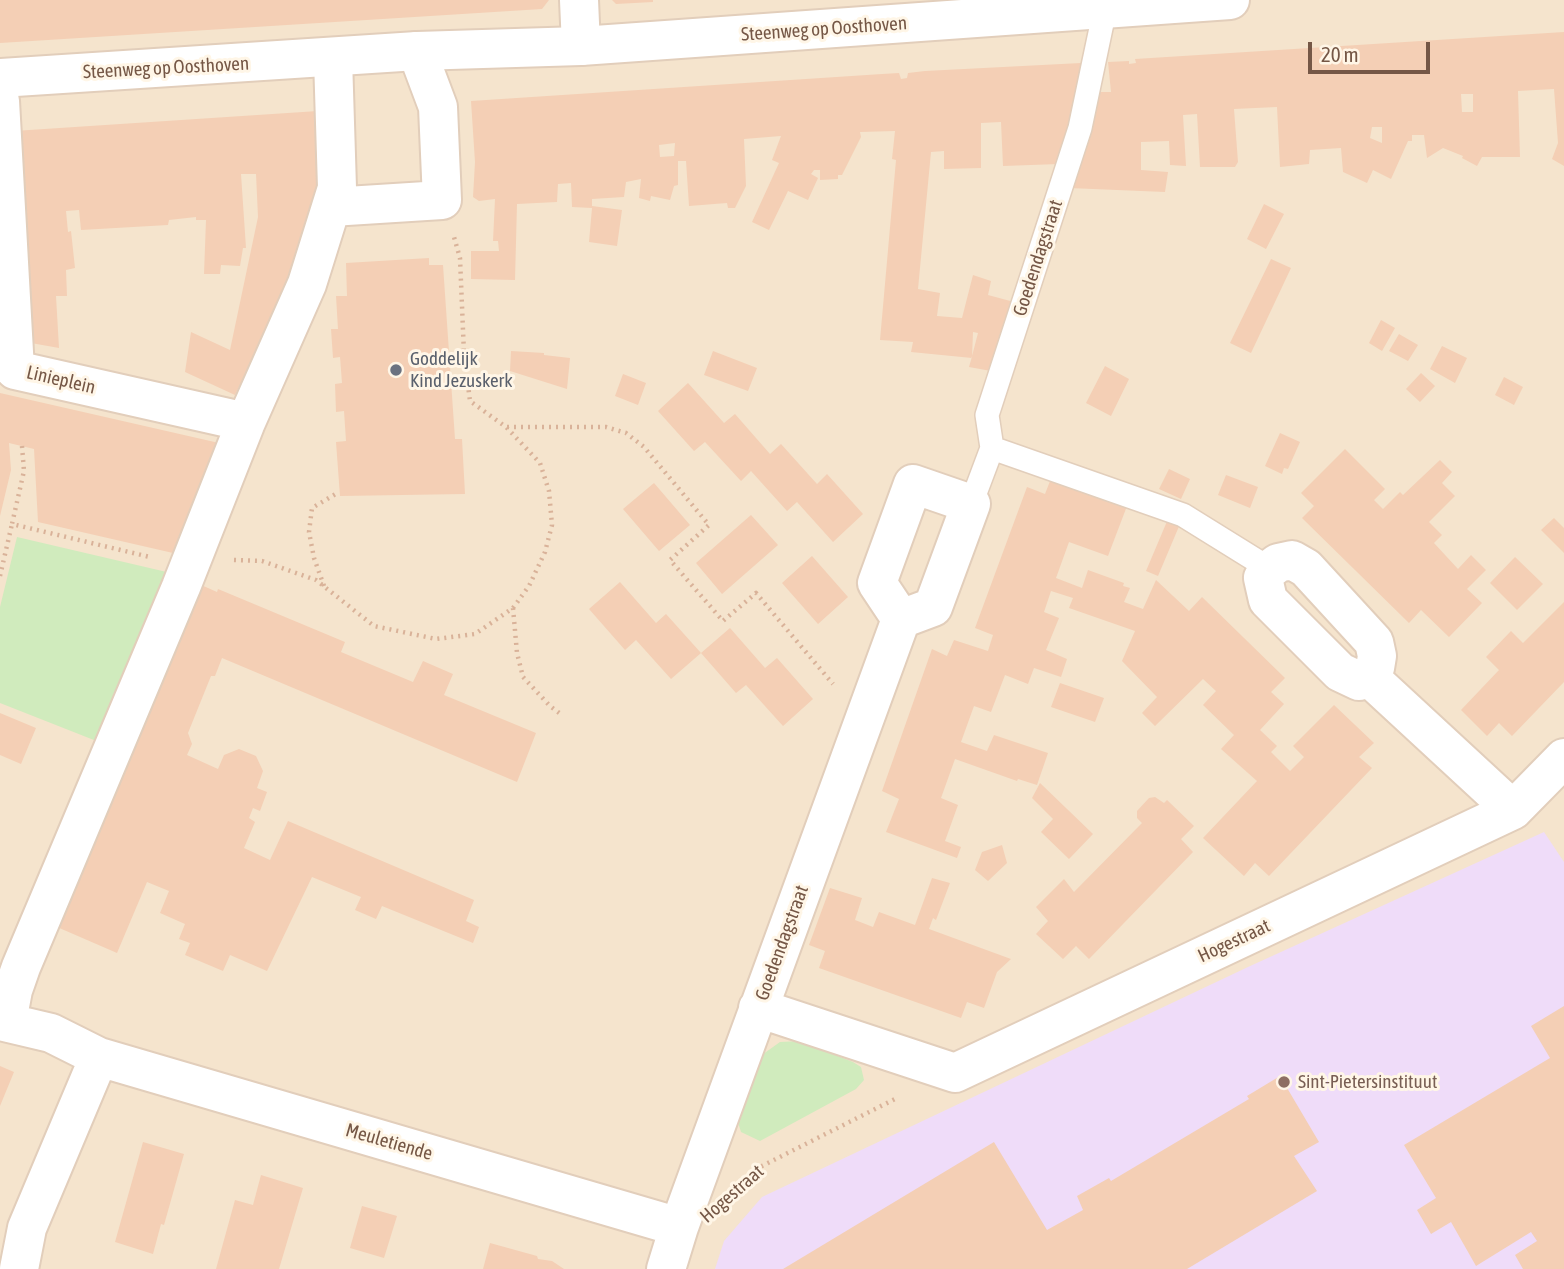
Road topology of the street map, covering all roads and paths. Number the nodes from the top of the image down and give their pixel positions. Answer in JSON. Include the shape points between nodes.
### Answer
{"nodes":[{"id":1,"x":579,"y":0,"type":"edge"},
{"id":2,"x":1230,"y":0,"type":"edge"},
{"id":3,"x":1105,"y":9,"type":"junction"},
{"id":4,"x":581,"y":46,"type":"junction"},
{"id":5,"x":418,"y":51,"type":"junction"},
{"id":6,"x":333,"y":58,"type":"junction"},
{"id":7,"x":0,"y":78,"type":"edge"},
{"id":8,"x":0,"y":101,"type":"edge"},
{"id":9,"x":442,"y":200,"type":"junction"},
{"id":10,"x":331,"y":206,"type":"junction"},
{"id":11,"x":246,"y":422,"type":"junction"},
{"id":12,"x":506,"y":427,"type":"junction"},
{"id":13,"x":22,"y":446,"type":"dead end"},
{"id":14,"x":992,"y":448,"type":"junction"},
{"id":15,"x":339,"y":492,"type":"dead end"},
{"id":16,"x":971,"y":504,"type":"junction"},
{"id":17,"x":12,"y":524,"type":"junction"},
{"id":18,"x":192,"y":559,"type":"junction"},
{"id":19,"x":1270,"y":569,"type":"joint"},
{"id":20,"x":0,"y":576,"type":"edge"},
{"id":21,"x":324,"y":587,"type":"junction"},
{"id":22,"x":513,"y":608,"type":"junction"},
{"id":23,"x":901,"y":619,"type":"junction"},
{"id":24,"x":562,"y":715,"type":"dead end"},
{"id":25,"x":863,"y":720,"type":"junction"},
{"id":26,"x":1564,"y":758,"type":"edge"},
{"id":27,"x":1513,"y":810,"type":"junction"},
{"id":28,"x":758,"y":1008,"type":"junction"},
{"id":29,"x":3,"y":1021,"type":"edge"},
{"id":30,"x":99,"y":1057,"type":"junction"},
{"id":31,"x":955,"y":1073,"type":"junction"},
{"id":32,"x":736,"y":1186,"type":"dead end"},
{"id":33,"x":672,"y":1250,"type":"edge"},
{"id":34,"x":19,"y":1269,"type":"edge"}],
"edges":[{"from":1,"to":4,"type":"street"},
{"from":2,"to":3,"type":"street","name":"Steenweg op Oosthoven"},
{"from":3,"to":4,"type":"street","name":"Steenweg op Oosthoven"},
{"from":3,"to":14,"type":"lane","name":"Goedendagstraat","via":[[1080,128],[987,415]]},
{"from":4,"to":5,"type":"street","name":"Steenweg op Oosthoven"},
{"from":5,"to":6,"type":"street","name":"Steenweg op Oosthoven"},
{"from":5,"to":9,"type":"street","via":[[439,107]]},
{"from":6,"to":7,"type":"street","name":"Steenweg op Oosthoven"},
{"from":6,"to":10,"type":"street","via":[[337,188]]},
{"from":8,"to":11,"type":"street","name":"Linieplein","via":[[15,370]]},
{"from":9,"to":10,"type":"street"},
{"from":9,"to":12,"type":"path","via":[[460,258],[470,401]]},
{"from":10,"to":11,"type":"street","via":[[307,284]]},
{"from":11,"to":18,"type":"street"},
{"from":12,"to":22,"type":"path","via":[[540,463],[549,491],[552,525],[545,552]]},
{"from":12,"to":25,"type":"path","via":[[606,427],[644,446],[709,525],[670,560],[723,621],[756,593]]},
{"from":13,"to":17,"type":"path","via":[[24,471]]},
{"from":14,"to":16,"type":"lane","name":"Goedendagstraat"},
{"from":14,"to":19,"type":"lane","via":[[1183,515]]},
{"from":15,"to":21,"type":"path","via":[[312,508],[309,532]]},
{"from":16,"to":23,"type":"street","name":"Goedendagstraat","via":[[933,607]]},
{"from":16,"to":23,"type":"street","via":[[913,484],[877,583]]},
{"from":17,"to":18,"type":"path","via":[[171,562]]},
{"from":17,"to":20,"type":"path"},
{"from":18,"to":21,"type":"path","via":[[262,561]]},
{"from":18,"to":29,"type":"street","via":[[21,967]]},
{"from":19,"to":27,"type":"street","via":[[1264,578],[1268,600],[1340,672],[1359,681],[1369,677]]},
{"from":21,"to":22,"type":"path","via":[[374,626],[436,639],[475,634]]},
{"from":22,"to":24,"type":"path","via":[[523,677]]},
{"from":23,"to":25,"type":"street","name":"Goedendagstraat"},
{"from":25,"to":28,"type":"street","name":"Goedendagstraat"},
{"from":26,"to":27,"type":"street","name":"Hogestraat"},
{"from":27,"to":31,"type":"street","name":"Hogestraat"},
{"from":28,"to":31,"type":"street"},
{"from":28,"to":33,"type":"street","name":"Goedendagstraat"},
{"from":29,"to":30,"type":"street","name":"Meuletiende","via":[[51,1033]]},
{"from":30,"to":33,"type":"street","name":"Meuletiende"},
{"from":30,"to":34,"type":"street","via":[[27,1228]]},
{"from":31,"to":32,"type":"path","name":"Hogestraat","via":[[754,1170]]}]}
